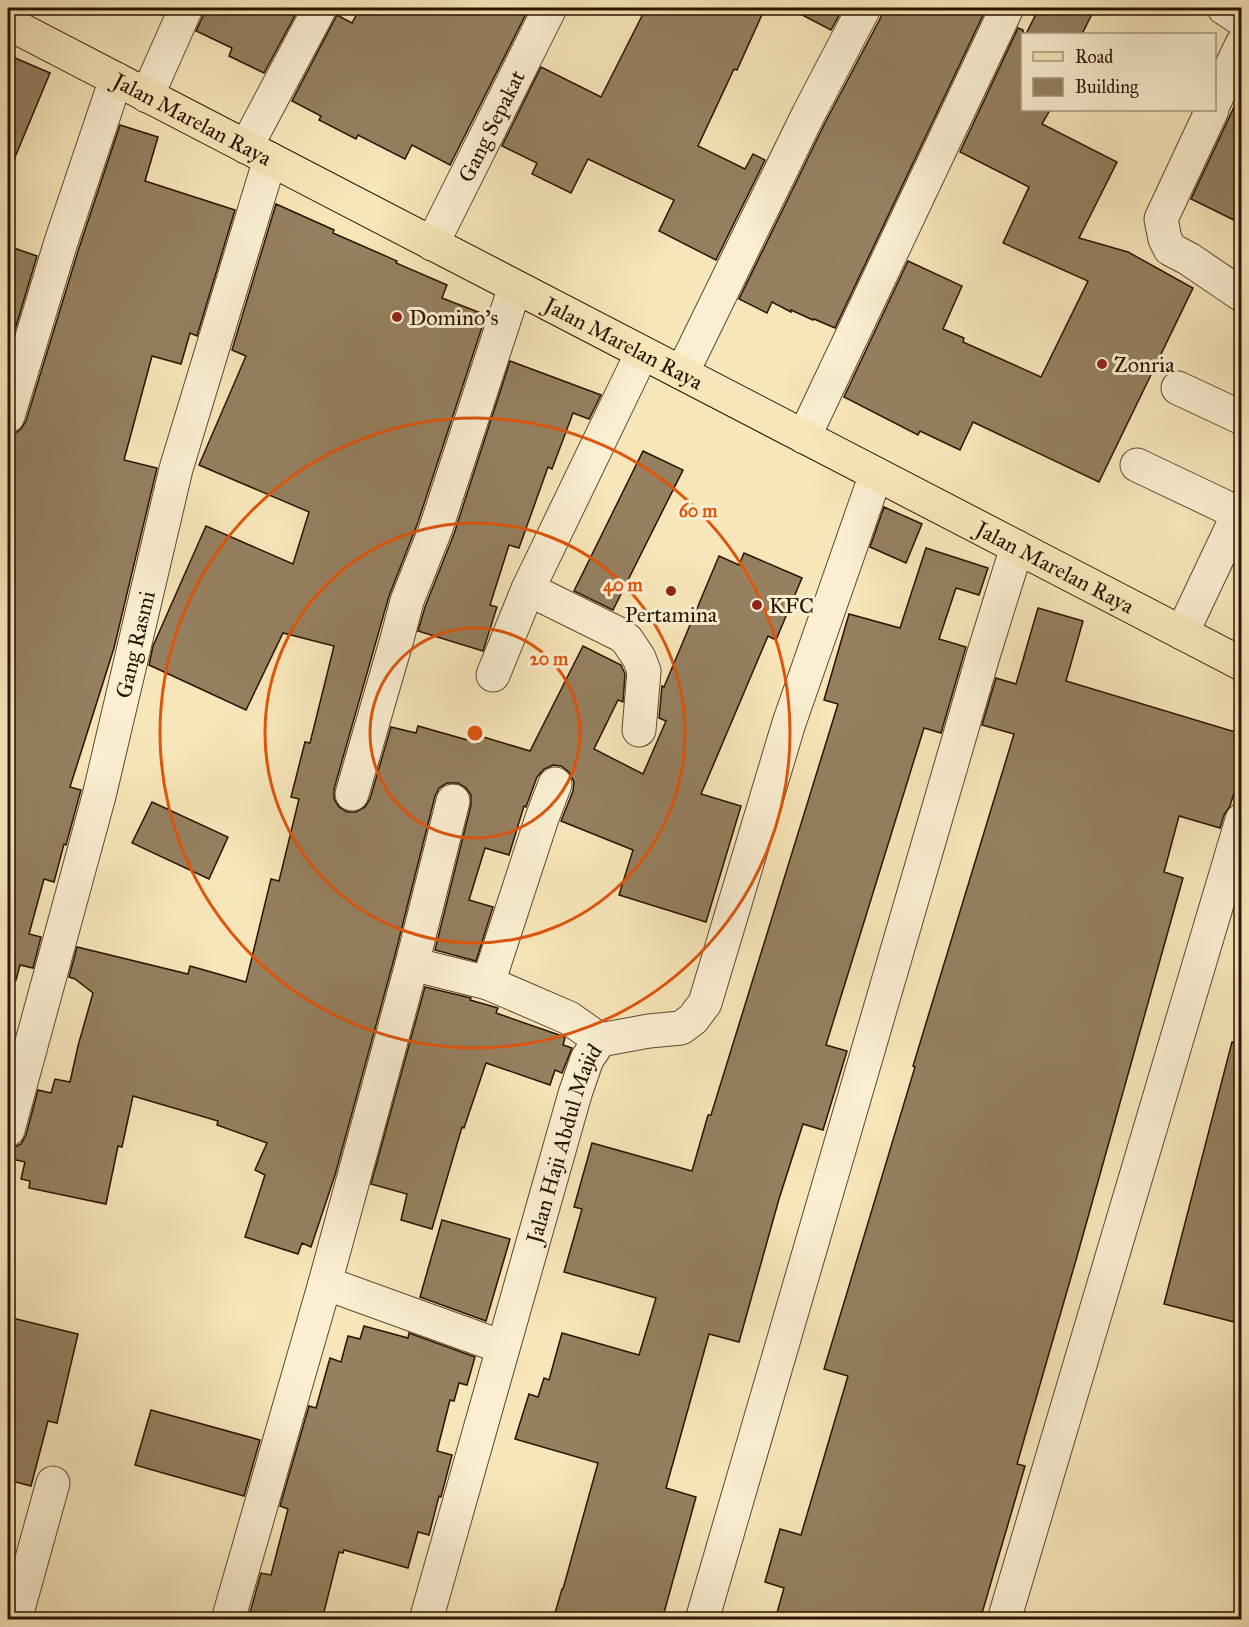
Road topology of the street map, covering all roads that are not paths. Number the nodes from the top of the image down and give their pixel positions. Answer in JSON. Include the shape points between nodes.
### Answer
{"nodes":[{"id":1,"x":186,"y":8,"type":"edge"},
{"id":2,"x":320,"y":8,"type":"edge"},
{"id":3,"x":550,"y":8,"type":"edge"},
{"id":4,"x":864,"y":8,"type":"edge"},
{"id":5,"x":1007,"y":8,"type":"edge"},
{"id":6,"x":1224,"y":8,"type":"edge"},
{"id":7,"x":1242,"y":20,"type":"edge"},
{"id":8,"x":9,"y":27,"type":"edge"},
{"id":9,"x":1242,"y":44,"type":"edge"},
{"id":10,"x":116,"y":79,"type":"junction"},
{"id":11,"x":147,"y":96,"type":"junction"},
{"id":12,"x":1216,"y":101,"type":"edge"},
{"id":13,"x":1212,"y":111,"type":"edge"},
{"id":14,"x":258,"y":153,"type":"junction"},
{"id":15,"x":432,"y":244,"type":"junction"},
{"id":16,"x":515,"y":287,"type":"junction"},
{"id":17,"x":1242,"y":294,"type":"edge"},
{"id":18,"x":642,"y":353,"type":"junction"},
{"id":19,"x":682,"y":373,"type":"junction"},
{"id":20,"x":1178,"y":388,"type":"dead end"},
{"id":21,"x":8,"y":416,"type":"edge"},
{"id":22,"x":1242,"y":418,"type":"edge"},
{"id":23,"x":804,"y":437,"type":"junction"},
{"id":24,"x":1137,"y":465,"type":"dead end"},
{"id":25,"x":876,"y":474,"type":"junction"},
{"id":26,"x":1240,"y":510,"type":"edge"},
{"id":27,"x":1017,"y":547,"type":"junction"},
{"id":28,"x":528,"y":589,"type":"junction"},
{"id":29,"x":1176,"y":630,"type":"junction"},
{"id":30,"x":1242,"y":664,"type":"edge"},
{"id":31,"x":493,"y":675,"type":"dead end"},
{"id":32,"x":639,"y":730,"type":"dead end"},
{"id":33,"x":555,"y":784,"type":"dead end"},
{"id":34,"x":352,"y":794,"type":"dead end"},
{"id":35,"x":453,"y":801,"type":"dead end"},
{"id":36,"x":1242,"y":820,"type":"edge"},
{"id":37,"x":412,"y":964,"type":"junction"},
{"id":38,"x":488,"y":983,"type":"junction"},
{"id":39,"x":600,"y":1040,"type":"junction"},
{"id":40,"x":8,"y":1130,"type":"edge"},
{"id":41,"x":325,"y":1283,"type":"junction"},
{"id":42,"x":502,"y":1347,"type":"junction"},
{"id":43,"x":53,"y":1483,"type":"dead end"},
{"id":44,"x":15,"y":1620,"type":"edge"},
{"id":45,"x":228,"y":1620,"type":"edge"},
{"id":46,"x":426,"y":1620,"type":"edge"},
{"id":47,"x":702,"y":1620,"type":"edge"},
{"id":48,"x":1004,"y":1620,"type":"edge"}],
"edges":[{"from":1,"to":11,"type":"street"},
{"from":2,"to":14,"type":"street","name":"Gang Rasmi"},
{"from":3,"to":15,"type":"street","name":"Gang Sepakat"},
{"from":4,"to":19,"type":"street"},
{"from":5,"to":23,"type":"street"},
{"from":6,"to":7,"type":"street"},
{"from":8,"to":10,"type":"main road","name":"Jalan Marelan Raya"},
{"from":9,"to":12,"type":"street"},
{"from":10,"to":11,"type":"main road","name":"Jalan Marelan Raya"},
{"from":10,"to":21,"type":"street"},
{"from":11,"to":14,"type":"main road","name":"Jalan Marelan Raya"},
{"from":13,"to":17,"type":"street","via":[[1161,219],[1170,249]]},
{"from":14,"to":15,"type":"main road","name":"Jalan Marelan Raya"},
{"from":14,"to":40,"type":"street","name":"Gang Rasmi","via":[[176,469],[99,796]]},
{"from":15,"to":16,"type":"main road","name":"Jalan Marelan Raya"},
{"from":16,"to":18,"type":"main road","name":"Jalan Marelan Raya"},
{"from":16,"to":34,"type":"street","via":[[407,601]]},
{"from":18,"to":19,"type":"main road","name":"Jalan Marelan Raya"},
{"from":18,"to":28,"type":"street"},
{"from":19,"to":23,"type":"main road","name":"Jalan Marelan Raya"},
{"from":20,"to":22,"type":"street"},
{"from":23,"to":25,"type":"main road","name":"Jalan Marelan Raya"},
{"from":24,"to":26,"type":"street"},
{"from":25,"to":27,"type":"main road","name":"Jalan Marelan Raya"},
{"from":25,"to":39,"type":"street","name":"Jalan Haji Abdul Majid","via":[[789,723],[705,1003],[681,1028]]},
{"from":26,"to":29,"type":"street","via":[[1219,525]]},
{"from":27,"to":29,"type":"main road","name":"Jalan Marelan Raya"},
{"from":27,"to":47,"type":"street"},
{"from":28,"to":31,"type":"street"},
{"from":28,"to":32,"type":"street","via":[[627,640],[644,671]]},
{"from":29,"to":30,"type":"main road","name":"Jalan Marelan Raya"},
{"from":33,"to":38,"type":"street"},
{"from":35,"to":37,"type":"street"},
{"from":36,"to":48,"type":"street"},
{"from":37,"to":38,"type":"street"},
{"from":37,"to":41,"type":"street"},
{"from":38,"to":39,"type":"street","via":[[569,1017]]},
{"from":39,"to":42,"type":"street","name":"Jalan Haji Abdul Majid","via":[[587,1059],[575,1094]]},
{"from":41,"to":42,"type":"street"},
{"from":41,"to":45,"type":"street"},
{"from":42,"to":46,"type":"street","name":"Jalan Haji Abdul Majid"},
{"from":43,"to":44,"type":"street"}]}
